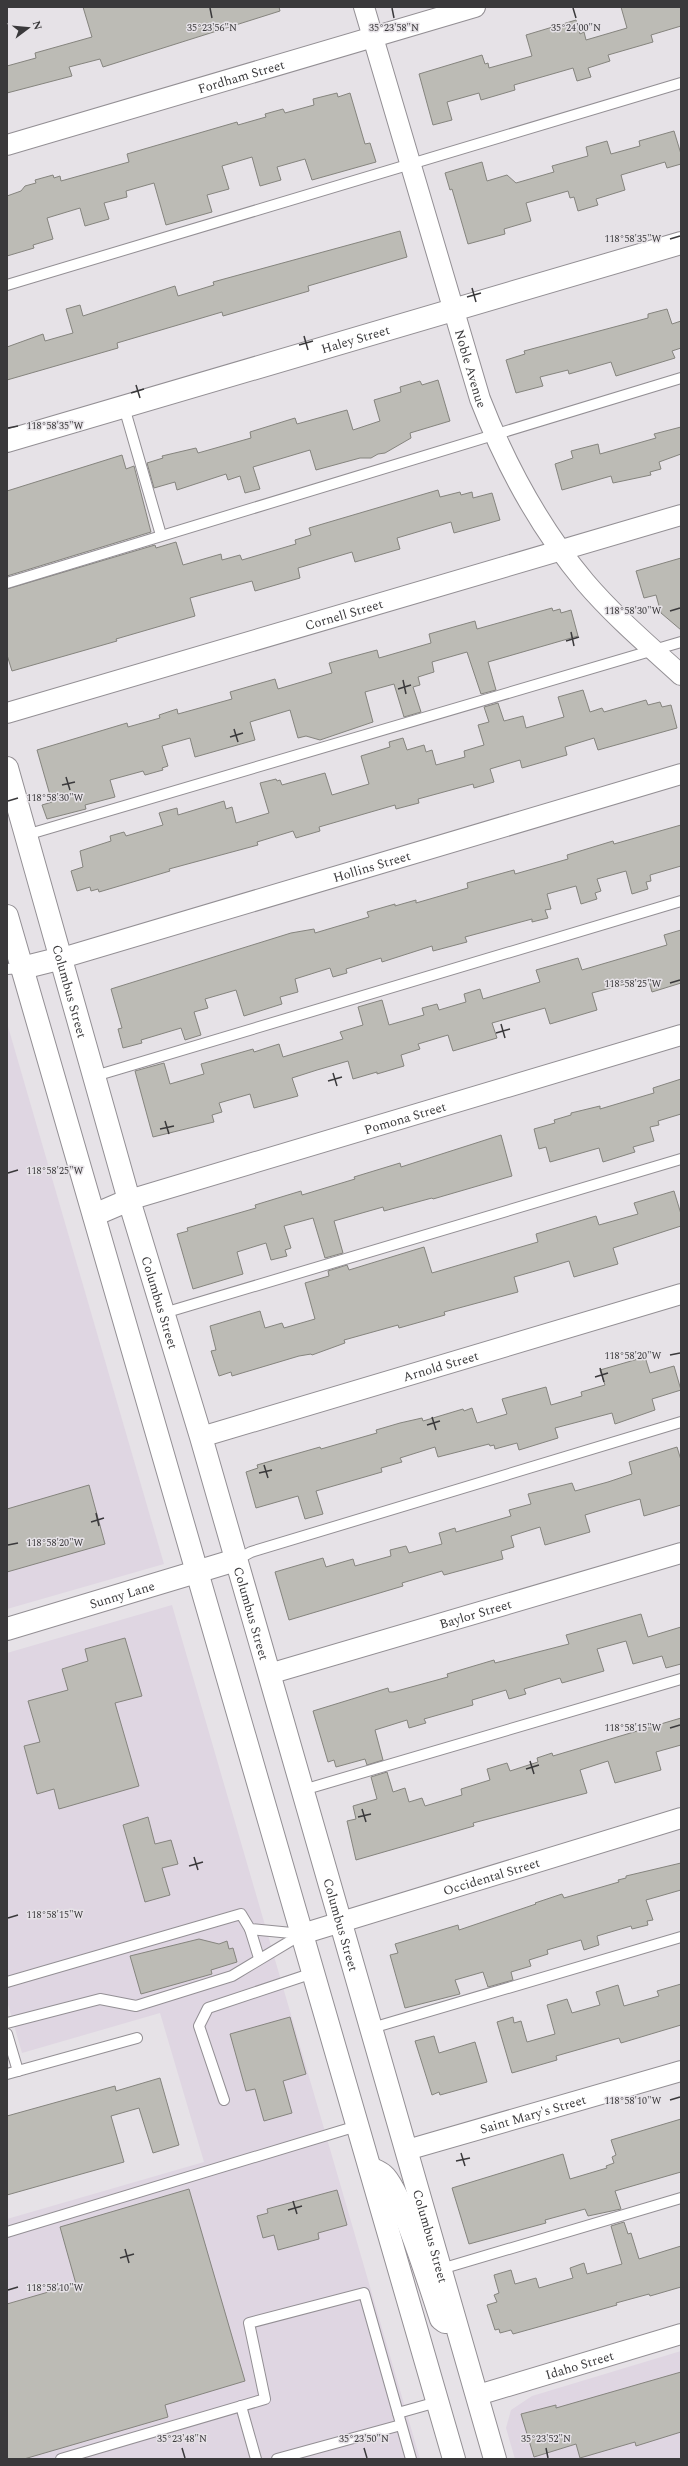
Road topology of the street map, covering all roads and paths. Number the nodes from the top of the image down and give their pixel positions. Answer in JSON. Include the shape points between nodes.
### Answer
{"nodes":[{"id":1,"x":364,"y":7,"type":"edge"},
{"id":2,"x":475,"y":7,"type":"edge"},
{"id":3,"x":373,"y":38,"type":"junction"},
{"id":4,"x":681,"y":83,"type":"edge"},
{"id":5,"x":7,"y":145,"type":"edge"},
{"id":6,"x":410,"y":165,"type":"junction"},
{"id":7,"x":681,"y":243,"type":"edge"},
{"id":8,"x":7,"y":285,"type":"edge"},
{"id":9,"x":453,"y":311,"type":"junction"},
{"id":10,"x":681,"y":378,"type":"edge"},
{"id":11,"x":124,"y":407,"type":"junction"},
{"id":12,"x":494,"y":433,"type":"junction"},
{"id":13,"x":7,"y":441,"type":"edge"},
{"id":14,"x":681,"y":515,"type":"edge"},
{"id":15,"x":161,"y":535,"type":"junction"},
{"id":16,"x":560,"y":551,"type":"junction"},
{"id":17,"x":7,"y":583,"type":"edge"},
{"id":18,"x":681,"y":642,"type":"edge"},
{"id":19,"x":654,"y":651,"type":"junction"},
{"id":20,"x":681,"y":675,"type":"edge"},
{"id":21,"x":7,"y":713,"type":"edge"},
{"id":22,"x":7,"y":768,"type":"edge"},
{"id":23,"x":681,"y":774,"type":"edge"},
{"id":24,"x":26,"y":835,"type":"junction"},
{"id":25,"x":681,"y":901,"type":"edge"},
{"id":26,"x":7,"y":916,"type":"edge"},
{"id":27,"x":62,"y":958,"type":"junction"},
{"id":28,"x":14,"y":968,"type":"edge"},
{"id":29,"x":681,"y":1035,"type":"edge"},
{"id":30,"x":95,"y":1076,"type":"junction"},
{"id":31,"x":681,"y":1159,"type":"edge"},
{"id":32,"x":129,"y":1200,"type":"junction"},
{"id":33,"x":94,"y":1215,"type":"junction"},
{"id":34,"x":681,"y":1294,"type":"edge"},
{"id":35,"x":164,"y":1313,"type":"junction"},
{"id":36,"x":681,"y":1422,"type":"edge"},
{"id":37,"x":201,"y":1437,"type":"junction"},
{"id":38,"x":681,"y":1553,"type":"edge"},
{"id":39,"x":236,"y":1560,"type":"junction"},
{"id":40,"x":196,"y":1572,"type":"junction"},
{"id":41,"x":7,"y":1629,"type":"edge"},
{"id":42,"x":269,"y":1674,"type":"junction"},
{"id":43,"x":681,"y":1679,"type":"edge"},
{"id":44,"x":303,"y":1790,"type":"junction"},
{"id":45,"x":681,"y":1818,"type":"edge"},
{"id":46,"x":341,"y":1922,"type":"junction"},
{"id":47,"x":250,"y":1929,"type":"junction"},
{"id":48,"x":302,"y":1934,"type":"junction"},
{"id":49,"x":681,"y":1937,"type":"edge"},
{"id":50,"x":259,"y":1958,"type":"junction"},
{"id":51,"x":313,"y":1973,"type":"junction"},
{"id":52,"x":7,"y":1982,"type":"edge"},
{"id":53,"x":7,"y":2023,"type":"edge"},
{"id":54,"x":372,"y":2028,"type":"junction"},
{"id":55,"x":7,"y":2034,"type":"edge"},
{"id":56,"x":138,"y":2038,"type":"dead end"},
{"id":57,"x":18,"y":2071,"type":"junction"},
{"id":58,"x":681,"y":2071,"type":"edge"},
{"id":59,"x":7,"y":2074,"type":"edge"},
{"id":60,"x":224,"y":2100,"type":"dead end"},
{"id":61,"x":357,"y":2126,"type":"junction"},
{"id":62,"x":407,"y":2150,"type":"junction"},
{"id":63,"x":370,"y":2168,"type":"junction"},
{"id":64,"x":681,"y":2198,"type":"edge"},
{"id":65,"x":7,"y":2232,"type":"edge"},
{"id":66,"x":441,"y":2269,"type":"junction"},
{"id":67,"x":681,"y":2334,"type":"edge"},
{"id":68,"x":461,"y":2336,"type":"junction"},
{"id":69,"x":478,"y":2395,"type":"junction"},
{"id":70,"x":437,"y":2402,"type":"junction"},
{"id":71,"x":241,"y":2406,"type":"junction"},
{"id":72,"x":398,"y":2413,"type":"junction"},
{"id":73,"x":401,"y":2426,"type":"junction"},
{"id":74,"x":91,"y":2455,"type":"edge"},
{"id":75,"x":61,"y":2459,"type":"edge"},
{"id":76,"x":256,"y":2459,"type":"edge"},
{"id":77,"x":277,"y":2459,"type":"edge"},
{"id":78,"x":411,"y":2459,"type":"edge"},
{"id":79,"x":454,"y":2459,"type":"edge"},
{"id":80,"x":495,"y":2459,"type":"edge"}],
"edges":[{"from":1,"to":3,"type":"street","name":"Noble Avenue"},
{"from":2,"to":3,"type":"street","name":"Fordham Street"},
{"from":3,"to":5,"type":"street","name":"Fordham Street"},
{"from":3,"to":6,"type":"street","name":"Noble Avenue"},
{"from":4,"to":6,"type":"lane"},
{"from":6,"to":8,"type":"lane"},
{"from":6,"to":9,"type":"street","name":"Noble Avenue"},
{"from":7,"to":9,"type":"main road","name":"Haley Street"},
{"from":9,"to":11,"type":"main road","name":"Haley Street"},
{"from":9,"to":12,"type":"street","name":"Noble Avenue","via":[[480,399]]},
{"from":10,"to":12,"type":"lane"},
{"from":11,"to":13,"type":"main road","name":"Haley Street"},
{"from":11,"to":15,"type":"lane"},
{"from":12,"to":15,"type":"lane"},
{"from":12,"to":16,"type":"street","name":"Noble Avenue","via":[[517,483]]},
{"from":14,"to":16,"type":"street","name":"Cornell Street"},
{"from":15,"to":17,"type":"lane"},
{"from":16,"to":19,"type":"street","name":"Noble Avenue","via":[[615,615]]},
{"from":16,"to":21,"type":"street","name":"Cornell Street"},
{"from":18,"to":19,"type":"lane"},
{"from":19,"to":20,"type":"street","name":"Noble Avenue"},
{"from":19,"to":24,"type":"lane"},
{"from":22,"to":24,"type":"main road","name":"Columbus Street"},
{"from":23,"to":27,"type":"street","name":"Hollins Street"},
{"from":24,"to":27,"type":"main road","name":"Columbus Street"},
{"from":25,"to":30,"type":"lane"},
{"from":26,"to":28,"type":"main road"},
{"from":27,"to":28,"type":"main road"},
{"from":27,"to":30,"type":"main road","name":"Columbus Street"},
{"from":28,"to":33,"type":"main road"},
{"from":29,"to":32,"type":"street","name":"Pomona Street"},
{"from":30,"to":32,"type":"main road","name":"Columbus Street"},
{"from":31,"to":35,"type":"lane"},
{"from":32,"to":33,"type":"main road"},
{"from":32,"to":35,"type":"main road","name":"Columbus Street"},
{"from":33,"to":40,"type":"main road"},
{"from":34,"to":37,"type":"street","name":"Arnold Street"},
{"from":35,"to":37,"type":"main road","name":"Columbus Street"},
{"from":36,"to":39,"type":"lane","via":[[251,1552]]},
{"from":37,"to":39,"type":"main road","name":"Columbus Street"},
{"from":38,"to":42,"type":"street","name":"Baylor Street"},
{"from":39,"to":40,"type":"main road","name":"Sunny Lane"},
{"from":39,"to":42,"type":"main road","name":"Columbus Street"},
{"from":40,"to":41,"type":"main road","name":"Sunny Lane"},
{"from":40,"to":48,"type":"main road"},
{"from":42,"to":44,"type":"main road","name":"Columbus Street"},
{"from":43,"to":44,"type":"lane"},
{"from":44,"to":46,"type":"main road","name":"Columbus Street"},
{"from":45,"to":46,"type":"street","name":"Occidental Street"},
{"from":46,"to":48,"type":"street","name":"Occidental Street"},
{"from":46,"to":54,"type":"main road","name":"Columbus Street"},
{"from":47,"to":48,"type":"lane"},
{"from":47,"to":50,"type":"lane"},
{"from":47,"to":52,"type":"lane","via":[[241,1914]]},
{"from":48,"to":50,"type":"lane"},
{"from":48,"to":51,"type":"main road"},
{"from":49,"to":54,"type":"lane"},
{"from":50,"to":53,"type":"lane","via":[[232,1976],[136,2006],[100,1999]]},
{"from":51,"to":60,"type":"lane","via":[[208,2008],[199,2026]]},
{"from":51,"to":61,"type":"main road"},
{"from":54,"to":62,"type":"main road","name":"Columbus Street"},
{"from":55,"to":57,"type":"lane"},
{"from":56,"to":57,"type":"lane"},
{"from":57,"to":59,"type":"lane"},
{"from":58,"to":62,"type":"street","name":"Saint Mary's Street"},
{"from":61,"to":63,"type":"main road"},
{"from":61,"to":65,"type":"lane"},
{"from":62,"to":66,"type":"main road","name":"Columbus Street"},
{"from":63,"to":68,"type":"main road","via":[[383,2176],[396,2194],[442,2319]]},
{"from":63,"to":70,"type":"main road"},
{"from":64,"to":66,"type":"lane"},
{"from":66,"to":68,"type":"main road","name":"Columbus Street"},
{"from":67,"to":69,"type":"street","name":"Idaho Street"},
{"from":68,"to":69,"type":"main road","name":"Columbus Street"},
{"from":69,"to":80,"type":"main road","name":"Columbus Street"},
{"from":70,"to":72,"type":"lane"},
{"from":70,"to":79,"type":"main road"},
{"from":71,"to":72,"type":"lane","via":[[265,2399],[248,2323],[364,2293]]},
{"from":71,"to":74,"type":"lane"},
{"from":71,"to":76,"type":"lane"},
{"from":72,"to":73,"type":"lane"},
{"from":73,"to":77,"type":"lane"},
{"from":73,"to":78,"type":"lane"},
{"from":74,"to":75,"type":"lane"}]}
